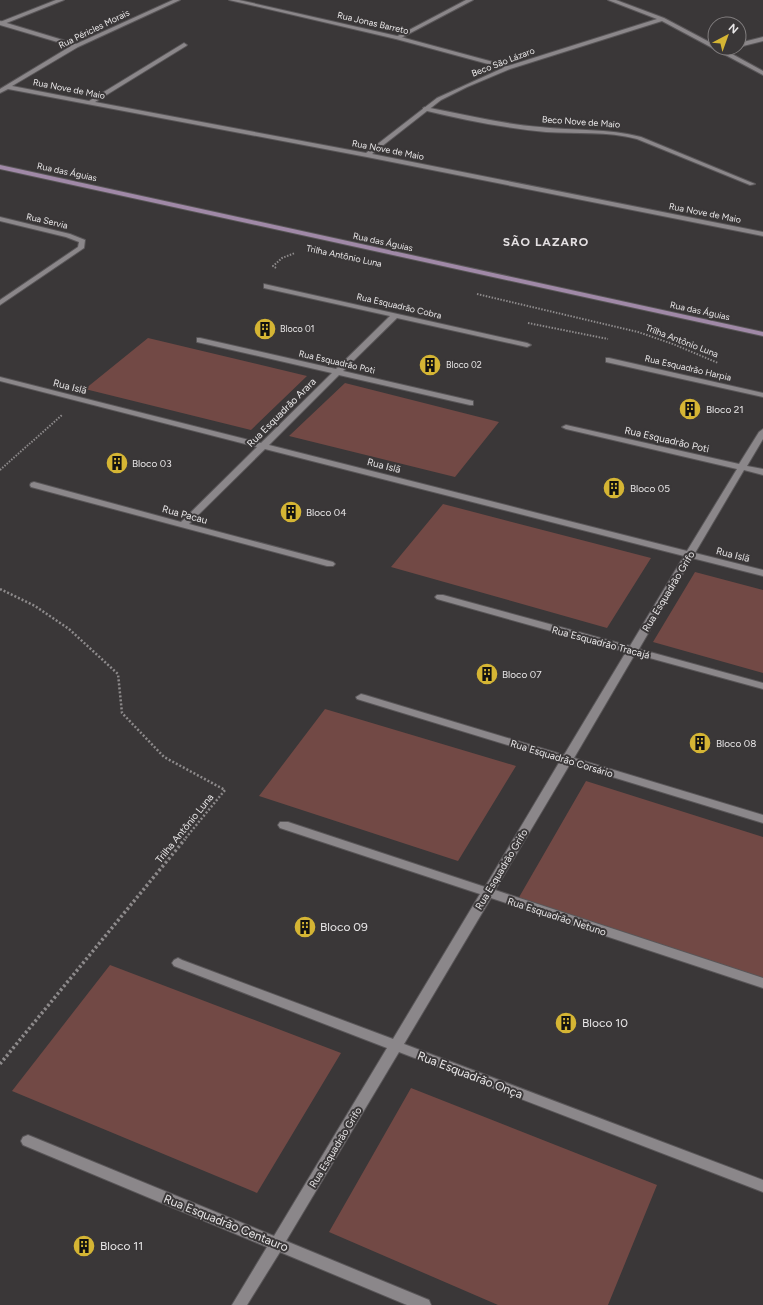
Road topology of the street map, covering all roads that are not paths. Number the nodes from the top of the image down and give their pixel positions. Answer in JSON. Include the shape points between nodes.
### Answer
{"nodes":[{"id":1,"x":61,"y":0,"type":"edge"},
{"id":2,"x":177,"y":0,"type":"edge"},
{"id":3,"x":232,"y":0,"type":"edge"},
{"id":4,"x":470,"y":0,"type":"edge"},
{"id":5,"x":611,"y":0,"type":"edge"},
{"id":6,"x":662,"y":19,"type":"junction"},
{"id":7,"x":1,"y":23,"type":"edge"},
{"id":8,"x":397,"y":38,"type":"junction"},
{"id":9,"x":763,"y":39,"type":"edge"},
{"id":10,"x":707,"y":42,"type":"edge"},
{"id":11,"x":747,"y":43,"type":"edge"},
{"id":12,"x":184,"y":45,"type":"dead end"},
{"id":13,"x":76,"y":46,"type":"junction"},
{"id":14,"x":733,"y":56,"type":"edge"},
{"id":15,"x":508,"y":68,"type":"junction"},
{"id":16,"x":763,"y":73,"type":"edge"},
{"id":17,"x":8,"y":87,"type":"junction"},
{"id":18,"x":0,"y":91,"type":"edge"},
{"id":19,"x":89,"y":102,"type":"junction"},
{"id":20,"x":425,"y":109,"type":"junction"},
{"id":21,"x":367,"y":155,"type":"junction"},
{"id":22,"x":0,"y":167,"type":"edge"},
{"id":23,"x":752,"y":184,"type":"dead end"},
{"id":24,"x":0,"y":219,"type":"edge"},
{"id":25,"x":763,"y":234,"type":"edge"},
{"id":26,"x":267,"y":286,"type":"dead end"},
{"id":27,"x":0,"y":303,"type":"edge"},
{"id":28,"x":395,"y":315,"type":"junction"},
{"id":29,"x":763,"y":334,"type":"edge"},
{"id":30,"x":200,"y":340,"type":"dead end"},
{"id":31,"x":526,"y":345,"type":"dead end"},
{"id":32,"x":609,"y":360,"type":"dead end"},
{"id":33,"x":338,"y":372,"type":"junction"},
{"id":34,"x":0,"y":379,"type":"edge"},
{"id":35,"x":763,"y":394,"type":"edge"},
{"id":36,"x":470,"y":403,"type":"dead end"},
{"id":37,"x":566,"y":427,"type":"dead end"},
{"id":38,"x":763,"y":432,"type":"edge"},
{"id":39,"x":263,"y":446,"type":"junction"},
{"id":40,"x":742,"y":467,"type":"junction"},
{"id":41,"x":763,"y":472,"type":"edge"},
{"id":42,"x":34,"y":485,"type":"dead end"},
{"id":43,"x":183,"y":525,"type":"junction"},
{"id":44,"x":689,"y":554,"type":"junction"},
{"id":45,"x":330,"y":564,"type":"dead end"},
{"id":46,"x":763,"y":573,"type":"edge"},
{"id":47,"x":440,"y":597,"type":"dead end"},
{"id":48,"x":632,"y":650,"type":"junction"},
{"id":49,"x":763,"y":686,"type":"edge"},
{"id":50,"x":360,"y":697,"type":"dead end"},
{"id":51,"x":567,"y":760,"type":"junction"},
{"id":52,"x":763,"y":819,"type":"edge"},
{"id":53,"x":284,"y":825,"type":"dead end"},
{"id":54,"x":487,"y":893,"type":"junction"},
{"id":55,"x":178,"y":963,"type":"dead end"},
{"id":56,"x":763,"y":984,"type":"edge"},
{"id":57,"x":396,"y":1046,"type":"junction"},
{"id":58,"x":28,"y":1141,"type":"dead end"},
{"id":59,"x":763,"y":1186,"type":"edge"},
{"id":60,"x":277,"y":1244,"type":"junction"},
{"id":61,"x":239,"y":1305,"type":"edge"},
{"id":62,"x":424,"y":1305,"type":"edge"}],
"edges":[{"from":1,"to":7,"type":"street"},
{"from":2,"to":13,"type":"street","name":"Rua Péricles Morais"},
{"from":3,"to":8,"type":"street","name":"Rua Jonas Barreto"},
{"from":4,"to":8,"type":"street"},
{"from":5,"to":6,"type":"street"},
{"from":6,"to":10,"type":"street"},
{"from":6,"to":15,"type":"street","name":"Beco São Lázaro"},
{"from":7,"to":13,"type":"street"},
{"from":8,"to":15,"type":"street","name":"Rua Jonas Barreto"},
{"from":9,"to":11,"type":"street"},
{"from":12,"to":19,"type":"street"},
{"from":13,"to":17,"type":"street","name":"Rua Péricles Morais"},
{"from":14,"to":16,"type":"street"},
{"from":15,"to":20,"type":"street","name":"Beco São Lázaro","via":[[439,99]]},
{"from":17,"to":18,"type":"street","name":"Rua Péricles Morais"},
{"from":17,"to":19,"type":"street","name":"Rua Nove de Maio"},
{"from":19,"to":21,"type":"street","name":"Rua Nove de Maio"},
{"from":20,"to":21,"type":"street","name":"Beco São Lázaro"},
{"from":20,"to":23,"type":"street","name":"Beco Nove de Maio","via":[[547,130],[608,131],[628,134]]},
{"from":21,"to":25,"type":"street","name":"Rua Nove de Maio"},
{"from":22,"to":29,"type":"street","name":"Rua das Águias"},
{"from":24,"to":27,"type":"street","name":"Rua Servia","via":[[83,241],[81,248]]},
{"from":26,"to":28,"type":"street","name":"Rua Esquadrão Cobra"},
{"from":28,"to":31,"type":"street","name":"Rua Esquadrão Cobra"},
{"from":28,"to":33,"type":"street","name":"Rua Esquadrão Arara"},
{"from":30,"to":33,"type":"street","name":"Rua Esquadrão Poti"},
{"from":32,"to":35,"type":"street","name":"Rua Esquadrão Harpia"},
{"from":33,"to":36,"type":"street","name":"Rua Esquadrão Poti"},
{"from":33,"to":39,"type":"street","name":"Rua Esquadrão Arara"},
{"from":34,"to":39,"type":"street","name":"Rua Islã"},
{"from":37,"to":40,"type":"street","name":"Rua Esquadrão Poti"},
{"from":38,"to":40,"type":"street","name":"Rua Esquadrão Grifo"},
{"from":39,"to":43,"type":"street","name":"Rua Esquadrão Arara"},
{"from":39,"to":44,"type":"street","name":"Rua Islã"},
{"from":40,"to":41,"type":"street","name":"Rua Esquadrão Poti"},
{"from":40,"to":44,"type":"street","name":"Rua Esquadrão Grifo"},
{"from":42,"to":43,"type":"street","name":"Rua Pacau"},
{"from":43,"to":45,"type":"street","name":"Rua Pacau"},
{"from":44,"to":46,"type":"street","name":"Rua Islã"},
{"from":44,"to":48,"type":"street","name":"Rua Esquadrão Grifo"},
{"from":47,"to":48,"type":"street","name":"Rua Esquadrão Tracajá"},
{"from":48,"to":49,"type":"street","name":"Rua Esquadrão Tracajá"},
{"from":48,"to":51,"type":"street","name":"Rua Esquadrão Grifo"},
{"from":50,"to":51,"type":"street","name":"Rua Esquadrão Corsário"},
{"from":51,"to":52,"type":"street","name":"Rua Esquadrão Corsário"},
{"from":51,"to":54,"type":"street","name":"Rua Esquadrão Grifo"},
{"from":53,"to":54,"type":"street","name":"Rua Esquadrão Netuno"},
{"from":54,"to":56,"type":"street","name":"Rua Esquadrão Netuno"},
{"from":54,"to":57,"type":"street","name":"Rua Esquadrão Grifo"},
{"from":55,"to":57,"type":"street","name":"Rua Esquadrão Onça"},
{"from":57,"to":59,"type":"street","name":"Rua Esquadrão Onça"},
{"from":57,"to":60,"type":"street","name":"Rua Esquadrão Grifo"},
{"from":58,"to":60,"type":"street","name":"Rua Esquadrão Centauro"},
{"from":60,"to":61,"type":"street","name":"Rua Esquadrão Grifo"},
{"from":60,"to":62,"type":"street","name":"Rua Esquadrão Centauro"}]}
